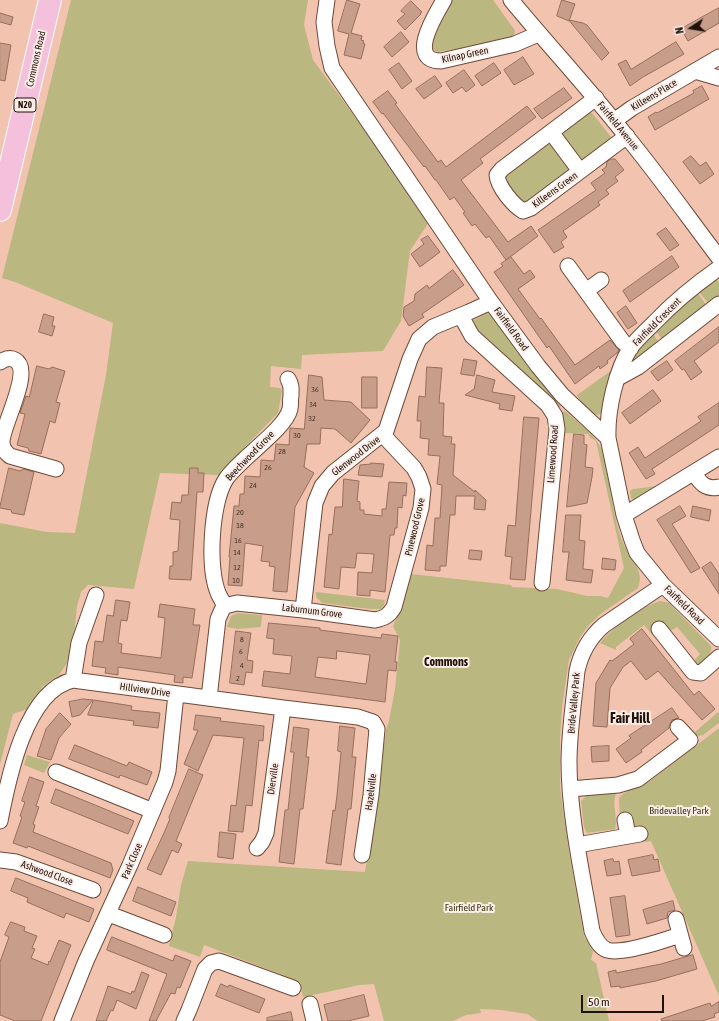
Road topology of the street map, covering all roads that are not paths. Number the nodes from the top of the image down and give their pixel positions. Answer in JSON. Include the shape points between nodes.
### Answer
{"nodes":[{"id":1,"x":50,"y":0,"type":"edge"},
{"id":2,"x":327,"y":0,"type":"edge"},
{"id":3,"x":444,"y":0,"type":"edge"},
{"id":4,"x":511,"y":0,"type":"edge"},
{"id":5,"x":538,"y":34,"type":"junction"},
{"id":6,"x":719,"y":58,"type":"edge"},
{"id":7,"x":695,"y":71,"type":"junction"},
{"id":8,"x":719,"y":78,"type":"edge"},
{"id":9,"x":596,"y":98,"type":"junction"},
{"id":10,"x":614,"y":121,"type":"junction"},
{"id":11,"x":551,"y":132,"type":"junction"},
{"id":12,"x":627,"y":136,"type":"junction"},
{"id":13,"x":580,"y":171,"type":"junction"},
{"id":14,"x":0,"y":210,"type":"edge"},
{"id":15,"x":719,"y":258,"type":"edge"},
{"id":16,"x":568,"y":266,"type":"dead end"},
{"id":17,"x":719,"y":268,"type":"edge"},
{"id":18,"x":601,"y":280,"type":"dead end"},
{"id":19,"x":586,"y":291,"type":"junction"},
{"id":20,"x":491,"y":302,"type":"junction"},
{"id":21,"x":719,"y":304,"type":"edge"},
{"id":22,"x":461,"y":316,"type":"junction"},
{"id":23,"x":631,"y":348,"type":"junction"},
{"id":24,"x":0,"y":362,"type":"edge"},
{"id":25,"x":618,"y":378,"type":"junction"},
{"id":26,"x":288,"y":379,"type":"dead end"},
{"id":27,"x":383,"y":434,"type":"junction"},
{"id":28,"x":608,"y":438,"type":"junction"},
{"id":29,"x":719,"y":457,"type":"edge"},
{"id":30,"x":56,"y":469,"type":"dead end"},
{"id":31,"x":694,"y":473,"type":"junction"},
{"id":32,"x":719,"y":487,"type":"edge"},
{"id":33,"x":624,"y":515,"type":"junction"},
{"id":34,"x":542,"y":583,"type":"dead end"},
{"id":35,"x":663,"y":585,"type":"junction"},
{"id":36,"x":96,"y":596,"type":"dead end"},
{"id":37,"x":225,"y":606,"type":"junction"},
{"id":38,"x":394,"y":607,"type":"joint"},
{"id":39,"x":303,"y":610,"type":"junction"},
{"id":40,"x":659,"y":629,"type":"dead end"},
{"id":41,"x":719,"y":639,"type":"edge"},
{"id":42,"x":719,"y":657,"type":"edge"},
{"id":43,"x":73,"y":680,"type":"junction"},
{"id":44,"x":176,"y":694,"type":"junction"},
{"id":45,"x":209,"y":698,"type":"junction"},
{"id":46,"x":283,"y":708,"type":"junction"},
{"id":47,"x":678,"y":727,"type":"dead end"},
{"id":48,"x":377,"y":729,"type":"joint"},
{"id":49,"x":56,"y":772,"type":"dead end"},
{"id":50,"x":570,"y":789,"type":"junction"},
{"id":51,"x":152,"y":811,"type":"junction"},
{"id":52,"x":626,"y":820,"type":"dead end"},
{"id":53,"x":0,"y":821,"type":"edge"},
{"id":54,"x":577,"y":845,"type":"junction"},
{"id":55,"x":257,"y":848,"type":"dead end"},
{"id":56,"x":362,"y":855,"type":"dead end"},
{"id":57,"x":0,"y":860,"type":"edge"},
{"id":58,"x":94,"y":890,"type":"dead end"},
{"id":59,"x":108,"y":914,"type":"junction"},
{"id":60,"x":676,"y":919,"type":"dead end"},
{"id":61,"x":164,"y":936,"type":"dead end"},
{"id":62,"x":293,"y":988,"type":"dead end"},
{"id":63,"x":310,"y":1004,"type":"dead end"},
{"id":64,"x":187,"y":1016,"type":"edge"},
{"id":65,"x":62,"y":1021,"type":"edge"},
{"id":66,"x":314,"y":1021,"type":"edge"}],
"edges":[{"from":1,"to":14,"type":"highway","name":"Commons Road","number":"N20"},
{"from":2,"to":20,"type":"street","name":"Fairfield Road","via":[[324,22],[332,68]]},
{"from":3,"to":5,"type":"street","name":"Kilnap Green","via":[[431,24],[424,46],[424,52],[434,61],[515,44]]},
{"from":4,"to":5,"type":"street","name":"Fairfield Avenue"},
{"from":5,"to":9,"type":"street","name":"Fairfield Avenue"},
{"from":6,"to":7,"type":"street","name":"Killeens Place"},
{"from":7,"to":8,"type":"street"},
{"from":7,"to":10,"type":"street","name":"Killeens Place"},
{"from":9,"to":10,"type":"street","name":"Fairfield Avenue"},
{"from":9,"to":11,"type":"street","name":"Killeens Green"},
{"from":10,"to":12,"type":"street","name":"Fairfield Avenue"},
{"from":11,"to":13,"type":"street"},
{"from":11,"to":13,"type":"street","name":"Killeens Green","via":[[497,175],[498,181],[516,207],[523,211],[531,208]]},
{"from":12,"to":13,"type":"street","name":"Killeens Green"},
{"from":12,"to":15,"type":"street","name":"Fairfield Avenue"},
{"from":16,"to":19,"type":"street"},
{"from":17,"to":23,"type":"street","name":"Fairfield Crescent","via":[[671,306]]},
{"from":18,"to":19,"type":"street"},
{"from":19,"to":23,"type":"street","via":[[623,342]]},
{"from":20,"to":22,"type":"street","name":"Glenwood Drive"},
{"from":20,"to":28,"type":"street","name":"Fairfield Road","via":[[554,386]]},
{"from":21,"to":25,"type":"street","via":[[638,366]]},
{"from":22,"to":27,"type":"street","name":"Glenwood Drive","via":[[433,327],[419,339],[410,358],[389,426]]},
{"from":22,"to":34,"type":"street","name":"Limewood Road","via":[[470,334],[548,405],[555,416],[557,429]]},
{"from":23,"to":25,"type":"street","name":"Fairfield Crescent"},
{"from":24,"to":30,"type":"street","via":[[8,358],[16,360],[22,375],[2,441],[6,453]]},
{"from":25,"to":28,"type":"street","name":"Fairfield Crescent","via":[[608,411]]},
{"from":26,"to":37,"type":"street","name":"Beechwood Grove","via":[[292,385],[287,415],[227,478],[221,489],[213,526],[213,570],[219,595]]},
{"from":27,"to":38,"type":"street","name":"Pinewood Grove","via":[[414,468],[423,489],[421,508]]},
{"from":27,"to":39,"type":"street","name":"Glenwood Drive","via":[[332,473],[318,494]]},
{"from":28,"to":33,"type":"street","name":"Fairfield Road"},
{"from":29,"to":31,"type":"street"},
{"from":31,"to":32,"type":"street","via":[[702,484],[713,489]]},
{"from":31,"to":33,"type":"street"},
{"from":33,"to":35,"type":"street","name":"Fairfield Road","via":[[637,553]]},
{"from":35,"to":41,"type":"street","name":"Fairfield Road"},
{"from":35,"to":50,"type":"street","name":"Bride Valley Park","via":[[595,632],[579,660],[569,760]]},
{"from":36,"to":43,"type":"street","via":[[79,643]]},
{"from":37,"to":39,"type":"street","name":"Laburnum Grove","via":[[237,603]]},
{"from":37,"to":45,"type":"street","via":[[218,619]]},
{"from":38,"to":39,"type":"street","name":"Laburnum Grove","via":[[390,614],[375,620]]},
{"from":40,"to":42,"type":"street","via":[[693,672],[701,673]]},
{"from":43,"to":44,"type":"street","name":"Hillview Drive"},
{"from":43,"to":53,"type":"street","via":[[47,695],[30,721],[14,765]]},
{"from":44,"to":45,"type":"street","name":"Hillview Drive"},
{"from":44,"to":51,"type":"street","name":"Park Close","via":[[168,771]]},
{"from":45,"to":46,"type":"street","name":"Hillview Drive"},
{"from":46,"to":48,"type":"street","name":"Hillview Drive","via":[[358,717],[373,722]]},
{"from":46,"to":55,"type":"street","name":"Dierville","via":[[266,832]]},
{"from":47,"to":50,"type":"street","via":[[690,740],[638,779],[618,785]]},
{"from":48,"to":56,"type":"street","name":"Hazelville"},
{"from":49,"to":51,"type":"street"},
{"from":50,"to":54,"type":"street","name":"Bride Valley Park"},
{"from":51,"to":59,"type":"street","name":"Park Close"},
{"from":52,"to":54,"type":"street","via":[[634,835]]},
{"from":54,"to":60,"type":"street","name":"Bride Valley Park","via":[[592,931],[598,943],[607,950],[617,951],[682,942]]},
{"from":57,"to":58,"type":"street","name":"Ashwood Close","via":[[16,862]]},
{"from":59,"to":61,"type":"street"},
{"from":59,"to":65,"type":"street","name":"Park Close"},
{"from":62,"to":64,"type":"street","via":[[219,961],[211,963],[205,969]]},
{"from":63,"to":66,"type":"street"}]}
